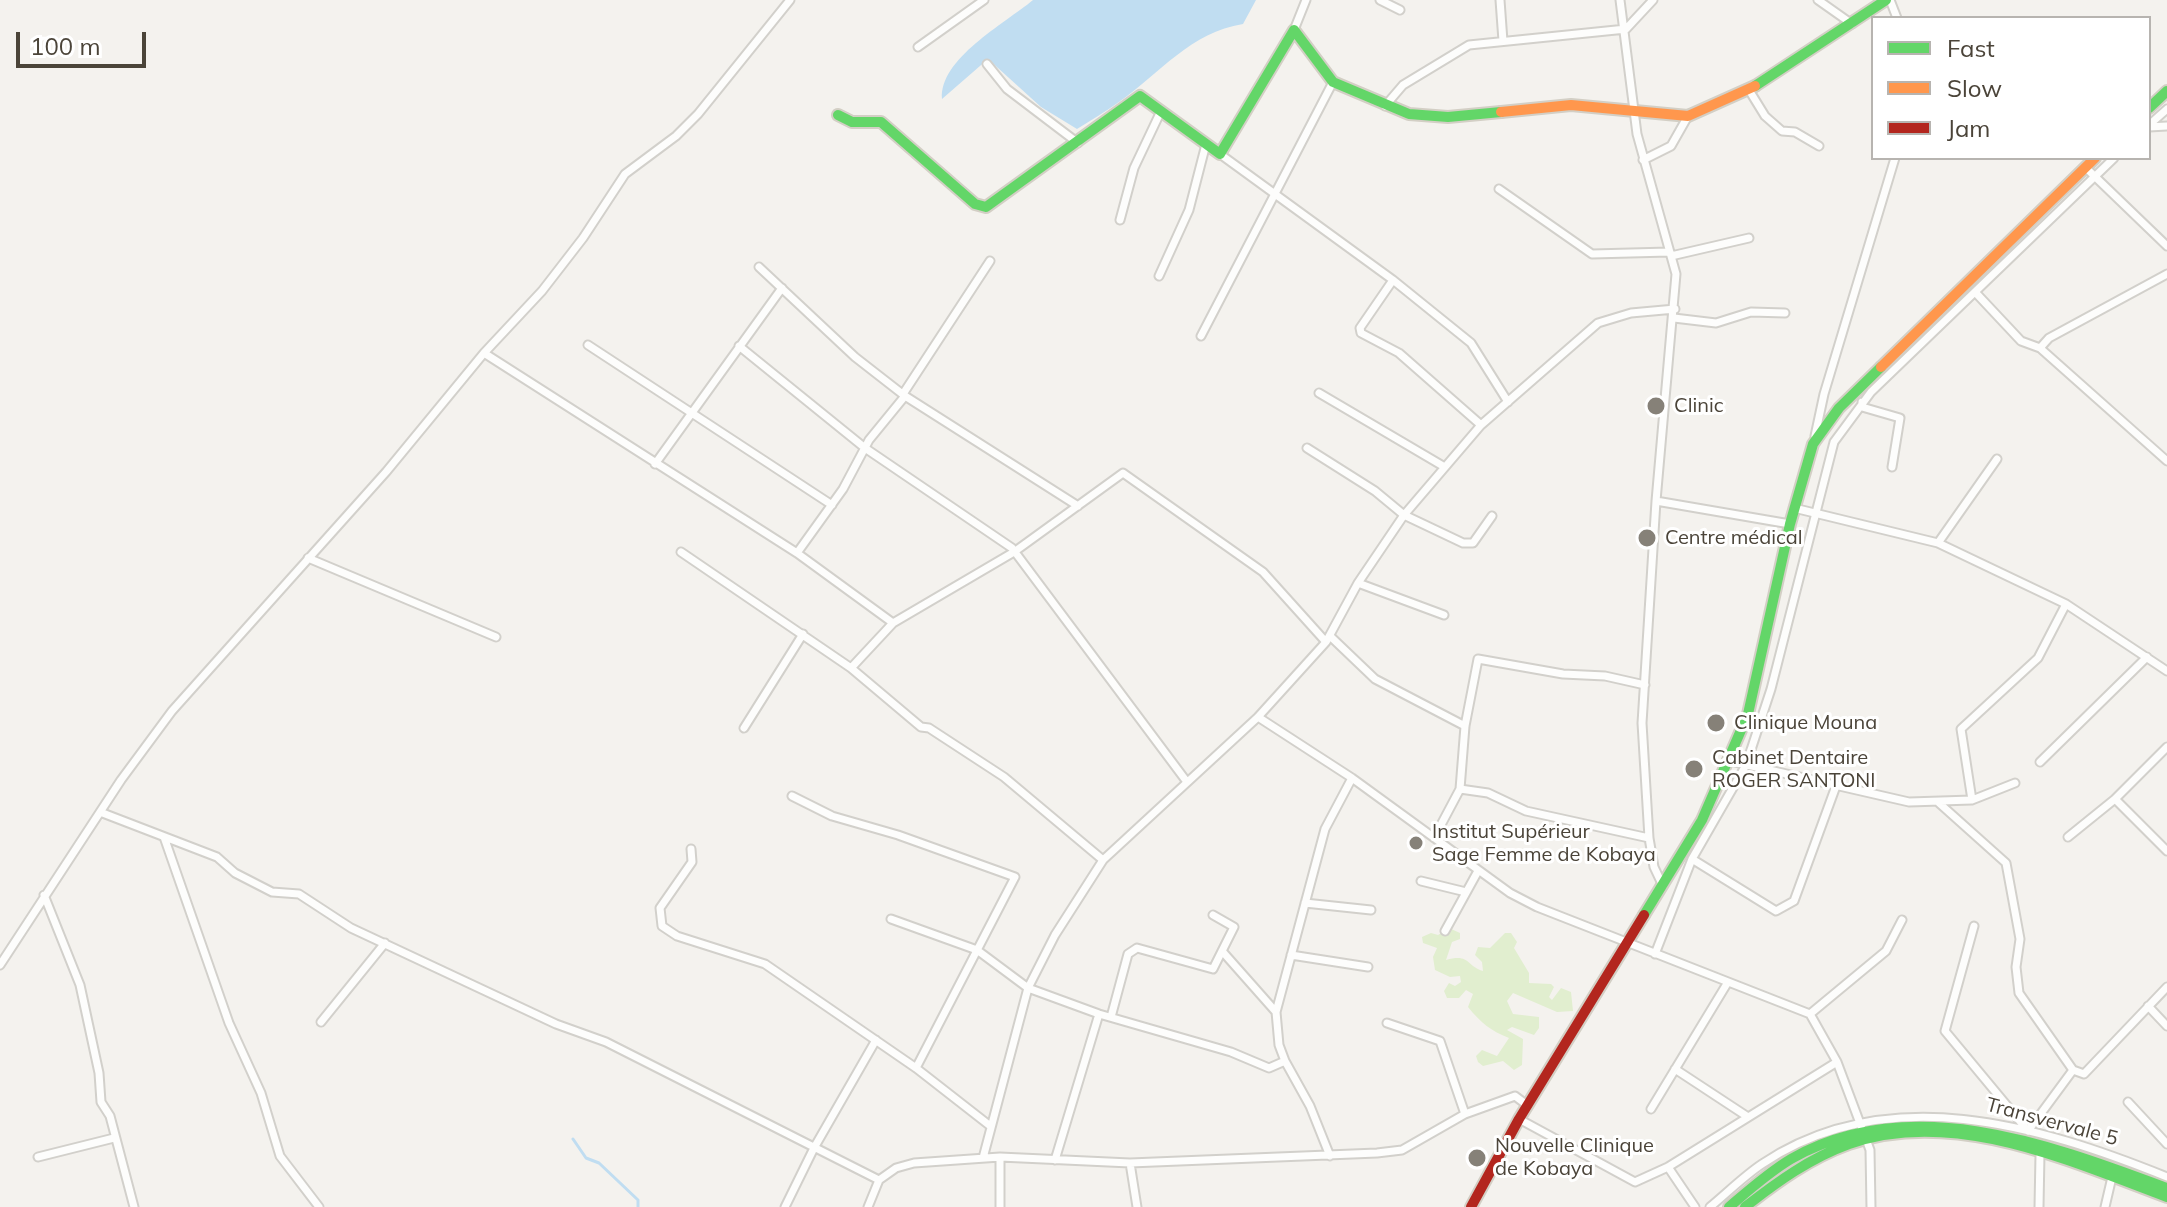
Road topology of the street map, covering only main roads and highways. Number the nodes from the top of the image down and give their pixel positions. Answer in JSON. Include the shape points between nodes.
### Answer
{"nodes":[{"id":1,"x":1888,"y":0,"type":"edge"},
{"id":2,"x":2167,"y":91,"type":"edge"},
{"id":3,"x":2151,"y":106,"type":"edge"},
{"id":4,"x":838,"y":115,"type":"dead end"},
{"id":5,"x":2093,"y":160,"type":"edge"},
{"id":6,"x":1861,"y":1131,"type":"junction"},
{"id":7,"x":2167,"y":1188,"type":"edge"},
{"id":8,"x":2167,"y":1197,"type":"edge"},
{"id":9,"x":1471,"y":1207,"type":"edge"},
{"id":10,"x":1729,"y":1207,"type":"edge"},
{"id":11,"x":1745,"y":1207,"type":"edge"}],
"edges":[{"from":1,"to":4,"type":"main road","via":[[1749,90],[1688,116],[1571,105],[1448,117],[1409,114],[1333,82],[1294,30],[1220,154],[1145,98],[1136,97],[986,207],[975,204],[881,122],[852,122]]},
{"from":2,"to":3,"type":"main road"},
{"from":5,"to":9,"type":"main road","via":[[1867,388],[1839,408],[1813,444],[1748,714],[1730,761],[1702,820],[1527,1105]]},
{"from":6,"to":7,"type":"main road","name":"Transvervale 5","via":[[1947,1124],[2007,1135]]},
{"from":6,"to":8,"type":"main road","name":"Transvervale 5","via":[[1952,1135],[2040,1154]]},
{"from":6,"to":10,"type":"main road","name":"Transvervale 5","via":[[1802,1153]]},
{"from":6,"to":11,"type":"main road","name":"Transvervale 5","via":[[1785,1175]]}]}
